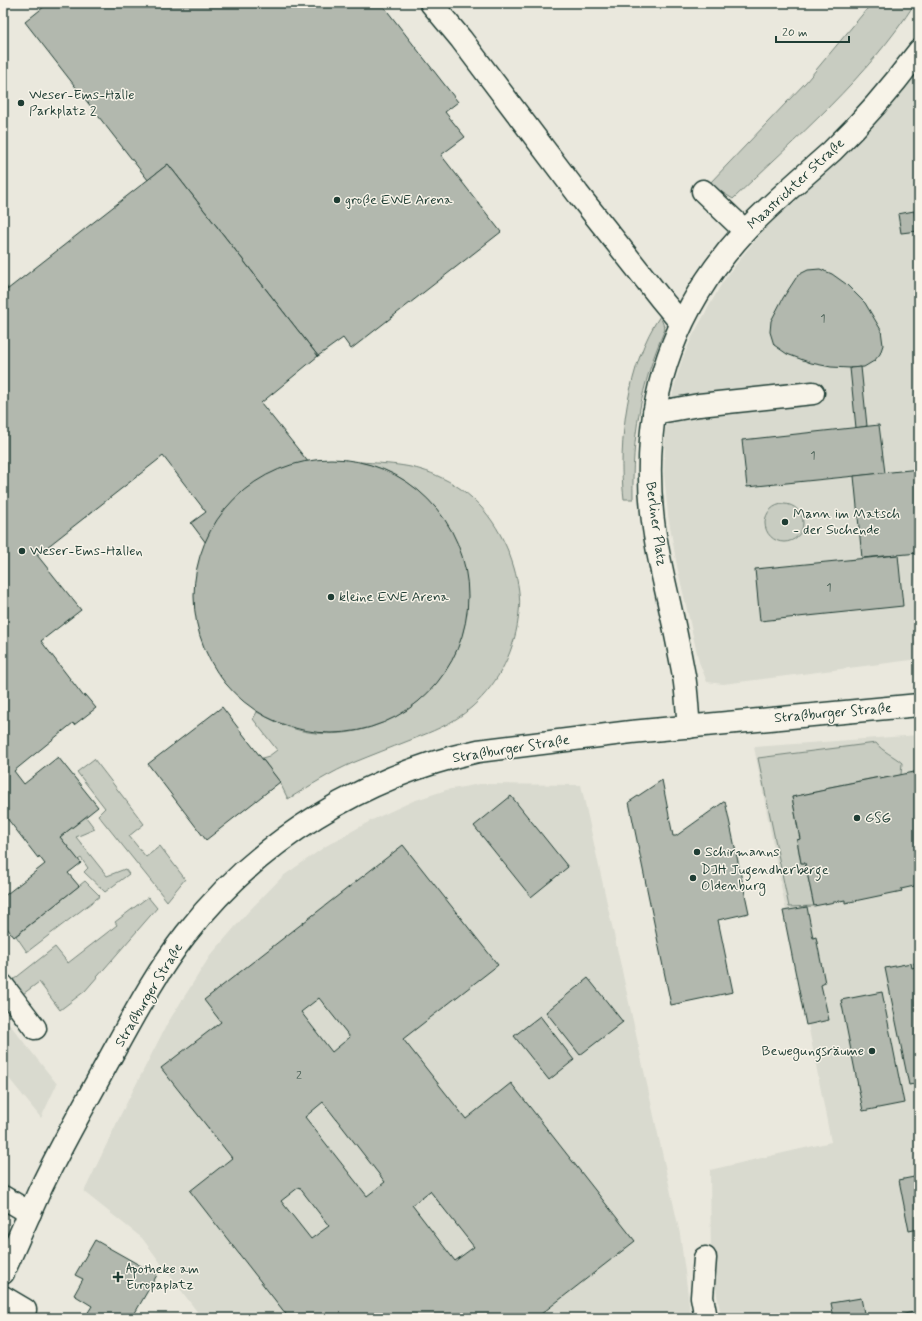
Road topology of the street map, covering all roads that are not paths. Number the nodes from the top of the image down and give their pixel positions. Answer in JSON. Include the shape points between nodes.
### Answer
{"nodes":[{"id":1,"x":431,"y":3,"type":"edge"},
{"id":2,"x":919,"y":51,"type":"edge"},
{"id":3,"x":703,"y":191,"type":"dead end"},
{"id":4,"x":745,"y":231,"type":"junction"},
{"id":5,"x":681,"y":323,"type":"junction"},
{"id":6,"x":813,"y":393,"type":"dead end"},
{"id":7,"x":654,"y":413,"type":"junction"},
{"id":8,"x":919,"y":705,"type":"edge"},
{"id":9,"x":689,"y":727,"type":"junction"},
{"id":10,"x":3,"y":986,"type":"edge"},
{"id":11,"x":35,"y":1028,"type":"dead end"},
{"id":12,"x":3,"y":1197,"type":"edge"},
{"id":13,"x":30,"y":1213,"type":"junction"},
{"id":14,"x":704,"y":1258,"type":"dead end"},
{"id":15,"x":3,"y":1273,"type":"edge"},
{"id":16,"x":3,"y":1297,"type":"edge"},
{"id":17,"x":26,"y":1310,"type":"dead end"},
{"id":18,"x":706,"y":1318,"type":"edge"}],
"edges":[{"from":1,"to":5,"type":"street"},
{"from":2,"to":4,"type":"street","name":"Maastrichter Straße","via":[[868,113]]},
{"from":3,"to":4,"type":"street"},
{"from":4,"to":5,"type":"street","name":"Maastrichter Straße","via":[[699,291]]},
{"from":5,"to":7,"type":"street","name":"Berliner Platz","via":[[659,384]]},
{"from":6,"to":7,"type":"street","via":[[699,405]]},
{"from":7,"to":9,"type":"street","name":"Berliner Platz","via":[[650,458],[652,514],[684,678]]},
{"from":8,"to":9,"type":"street","name":"Straßburger Straße"},
{"from":9,"to":13,"type":"street","name":"Straßburger Straße","via":[[502,748],[457,756],[382,782],[315,817],[226,888],[186,934],[145,996],[54,1163]]},
{"from":10,"to":11,"type":"street"},
{"from":12,"to":13,"type":"street"},
{"from":13,"to":15,"type":"street","name":"Straßburger Straße"},
{"from":14,"to":18,"type":"street","via":[[702,1296]]},
{"from":16,"to":17,"type":"street"}]}
